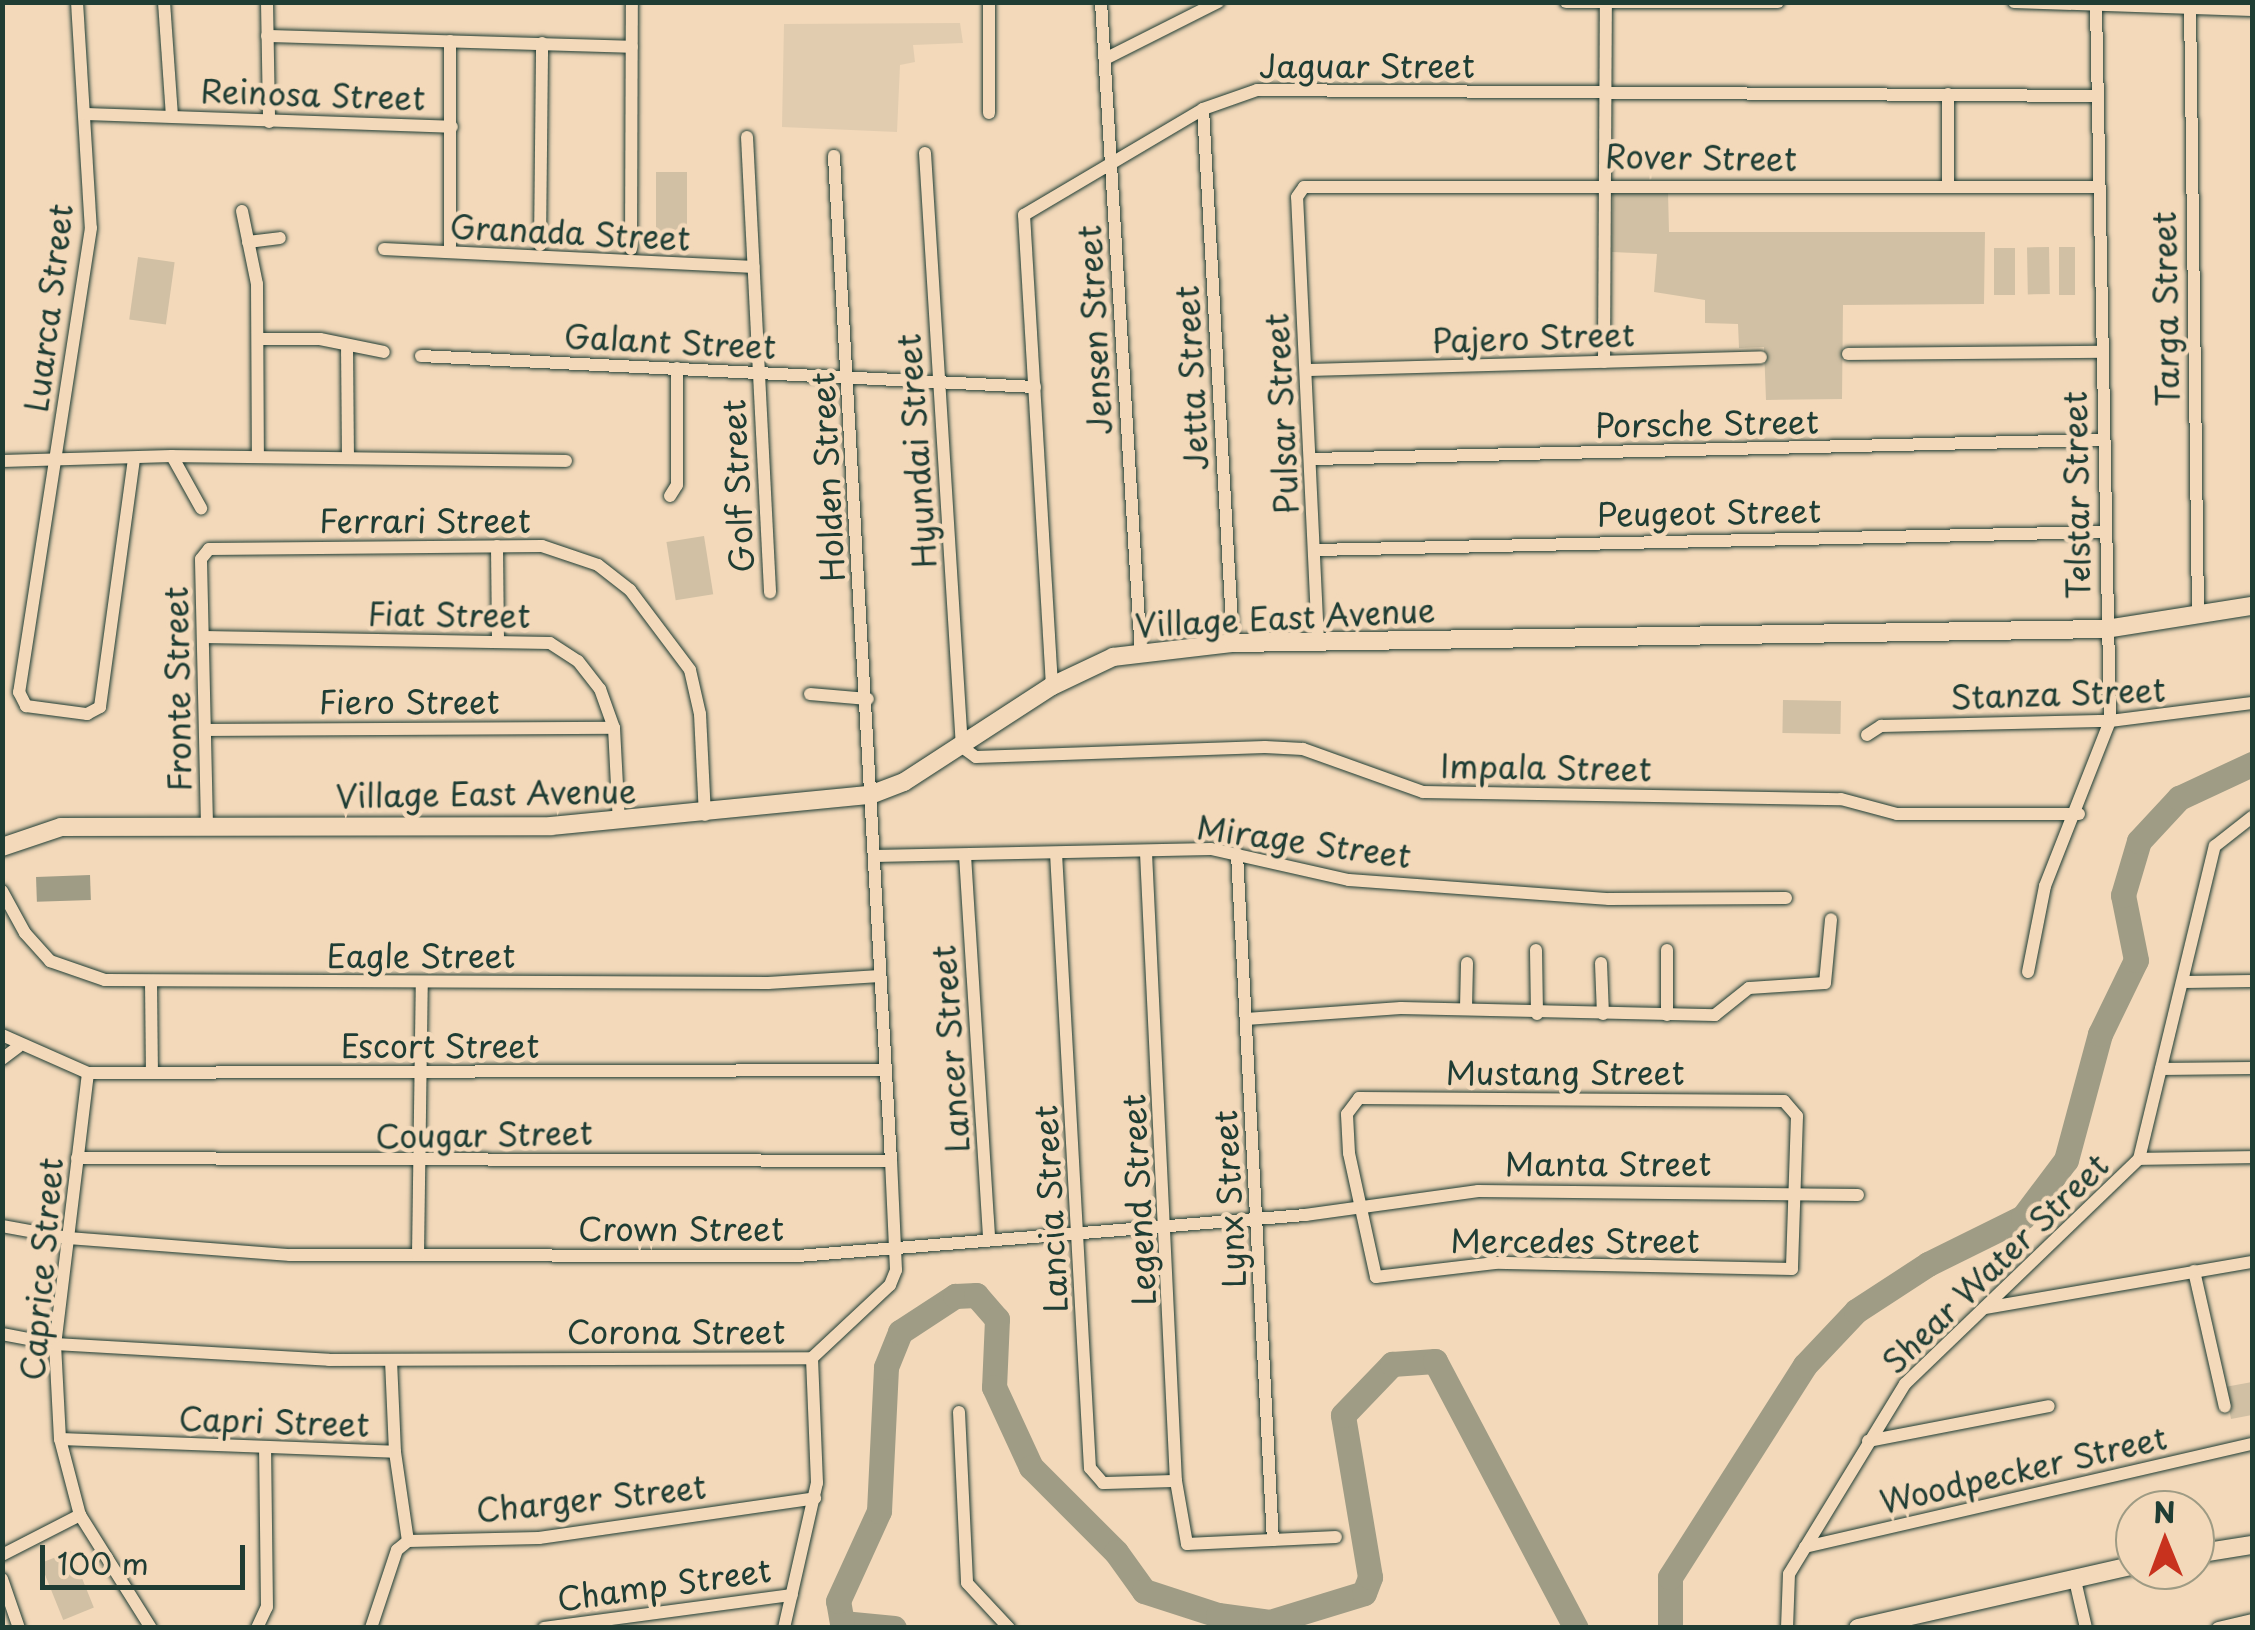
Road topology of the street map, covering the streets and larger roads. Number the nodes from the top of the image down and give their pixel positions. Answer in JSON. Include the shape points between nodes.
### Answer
{"nodes":[{"id":1,"x":77,"y":2,"type":"edge"},
{"id":2,"x":164,"y":2,"type":"edge"},
{"id":3,"x":267,"y":2,"type":"edge"},
{"id":4,"x":632,"y":2,"type":"edge"},
{"id":5,"x":989,"y":2,"type":"edge"},
{"id":6,"x":1101,"y":2,"type":"edge"},
{"id":7,"x":1218,"y":2,"type":"edge"},
{"id":8,"x":1566,"y":2,"type":"edge"},
{"id":9,"x":1778,"y":2,"type":"edge"},
{"id":10,"x":2014,"y":2,"type":"edge"},
{"id":11,"x":1606,"y":3,"type":"edge"},
{"id":12,"x":2096,"y":3,"type":"edge"},
{"id":13,"x":2190,"y":5,"type":"edge"},
{"id":14,"x":2252,"y":10,"type":"edge"},
{"id":15,"x":267,"y":36,"type":"junction"},
{"id":16,"x":450,"y":41,"type":"junction"},
{"id":17,"x":542,"y":43,"type":"junction"},
{"id":18,"x":632,"y":47,"type":"junction"},
{"id":19,"x":1105,"y":59,"type":"junction"},
{"id":20,"x":1604,"y":93,"type":"junction"},
{"id":21,"x":1948,"y":94,"type":"junction"},
{"id":22,"x":2096,"y":96,"type":"junction"},
{"id":23,"x":1203,"y":109,"type":"junction"},
{"id":24,"x":988,"y":113,"type":"dead end"},
{"id":25,"x":84,"y":114,"type":"junction"},
{"id":26,"x":172,"y":116,"type":"junction"},
{"id":27,"x":269,"y":122,"type":"junction"},
{"id":28,"x":452,"y":127,"type":"junction"},
{"id":29,"x":747,"y":137,"type":"dead end"},
{"id":30,"x":925,"y":152,"type":"dead end"},
{"id":31,"x":834,"y":156,"type":"dead end"},
{"id":32,"x":1112,"y":162,"type":"junction"},
{"id":33,"x":1604,"y":183,"type":"junction"},
{"id":34,"x":1304,"y":186,"type":"joint"},
{"id":35,"x":1948,"y":187,"type":"junction"},
{"id":36,"x":2098,"y":187,"type":"junction"},
{"id":37,"x":242,"y":212,"type":"dead end"},
{"id":38,"x":280,"y":238,"type":"dead end"},
{"id":39,"x":248,"y":242,"type":"junction"},
{"id":40,"x":450,"y":246,"type":"dead end"},
{"id":41,"x":540,"y":246,"type":"dead end"},
{"id":42,"x":384,"y":249,"type":"dead end"},
{"id":43,"x":631,"y":249,"type":"dead end"},
{"id":44,"x":754,"y":267,"type":"junction"},
{"id":45,"x":258,"y":339,"type":"junction"},
{"id":46,"x":346,"y":344,"type":"junction"},
{"id":47,"x":384,"y":352,"type":"dead end"},
{"id":48,"x":2100,"y":352,"type":"junction"},
{"id":49,"x":1848,"y":354,"type":"dead end"},
{"id":50,"x":422,"y":356,"type":"dead end"},
{"id":51,"x":1761,"y":357,"type":"dead end"},
{"id":52,"x":1604,"y":362,"type":"junction"},
{"id":53,"x":676,"y":368,"type":"junction"},
{"id":54,"x":1306,"y":370,"type":"junction"},
{"id":55,"x":758,"y":374,"type":"junction"},
{"id":56,"x":849,"y":377,"type":"junction"},
{"id":57,"x":938,"y":382,"type":"junction"},
{"id":58,"x":1035,"y":388,"type":"junction"},
{"id":59,"x":2103,"y":440,"type":"junction"},
{"id":60,"x":172,"y":456,"type":"junction"},
{"id":61,"x":258,"y":456,"type":"junction"},
{"id":62,"x":134,"y":458,"type":"junction"},
{"id":63,"x":348,"y":458,"type":"junction"},
{"id":64,"x":57,"y":459,"type":"junction"},
{"id":65,"x":1312,"y":459,"type":"junction"},
{"id":66,"x":2,"y":461,"type":"edge"},
{"id":67,"x":566,"y":462,"type":"dead end"},
{"id":68,"x":670,"y":496,"type":"dead end"},
{"id":69,"x":200,"y":508,"type":"dead end"},
{"id":70,"x":2104,"y":532,"type":"junction"},
{"id":71,"x":497,"y":546,"type":"junction"},
{"id":72,"x":1316,"y":550,"type":"junction"},
{"id":73,"x":202,"y":552,"type":"joint"},
{"id":74,"x":770,"y":592,"type":"dead end"},
{"id":75,"x":2252,"y":606,"type":"edge"},
{"id":76,"x":2198,"y":615,"type":"junction"},
{"id":77,"x":2106,"y":629,"type":"junction"},
{"id":78,"x":203,"y":637,"type":"junction"},
{"id":79,"x":498,"y":641,"type":"junction"},
{"id":80,"x":1318,"y":641,"type":"junction"},
{"id":81,"x":1233,"y":644,"type":"junction"},
{"id":82,"x":1141,"y":654,"type":"junction"},
{"id":83,"x":1052,"y":686,"type":"junction"},
{"id":84,"x":810,"y":694,"type":"dead end"},
{"id":85,"x":868,"y":699,"type":"junction"},
{"id":86,"x":2252,"y":703,"type":"edge"},
{"id":87,"x":2110,"y":721,"type":"junction"},
{"id":88,"x":614,"y":728,"type":"junction"},
{"id":89,"x":205,"y":730,"type":"junction"},
{"id":90,"x":1867,"y":735,"type":"dead end"},
{"id":91,"x":962,"y":747,"type":"junction"},
{"id":92,"x":870,"y":795,"type":"junction"},
{"id":93,"x":2078,"y":814,"type":"junction"},
{"id":94,"x":705,"y":816,"type":"junction"},
{"id":95,"x":2252,"y":817,"type":"edge"},
{"id":96,"x":619,"y":822,"type":"junction"},
{"id":97,"x":207,"y":825,"type":"junction"},
{"id":98,"x":2,"y":847,"type":"edge"},
{"id":99,"x":1056,"y":853,"type":"junction"},
{"id":100,"x":1146,"y":853,"type":"junction"},
{"id":101,"x":1237,"y":854,"type":"junction"},
{"id":102,"x":965,"y":855,"type":"junction"},
{"id":103,"x":874,"y":856,"type":"junction"},
{"id":104,"x":2,"y":891,"type":"edge"},
{"id":105,"x":1786,"y":898,"type":"dead end"},
{"id":106,"x":1831,"y":919,"type":"dead end"},
{"id":107,"x":1536,"y":950,"type":"dead end"},
{"id":108,"x":1667,"y":950,"type":"dead end"},
{"id":109,"x":1468,"y":963,"type":"dead end"},
{"id":110,"x":1600,"y":963,"type":"dead end"},
{"id":111,"x":2028,"y":972,"type":"dead end"},
{"id":112,"x":880,"y":976,"type":"junction"},
{"id":113,"x":2252,"y":981,"type":"edge"},
{"id":114,"x":151,"y":982,"type":"junction"},
{"id":115,"x":2184,"y":982,"type":"junction"},
{"id":116,"x":422,"y":984,"type":"junction"},
{"id":117,"x":1466,"y":1008,"type":"junction"},
{"id":118,"x":1537,"y":1014,"type":"junction"},
{"id":119,"x":1603,"y":1014,"type":"junction"},
{"id":120,"x":1667,"y":1015,"type":"junction"},
{"id":121,"x":1246,"y":1019,"type":"junction"},
{"id":122,"x":2,"y":1035,"type":"edge"},
{"id":123,"x":18,"y":1047,"type":"junction"},
{"id":124,"x":2,"y":1059,"type":"edge"},
{"id":125,"x":2252,"y":1068,"type":"edge"},
{"id":126,"x":2162,"y":1069,"type":"junction"},
{"id":127,"x":886,"y":1070,"type":"junction"},
{"id":128,"x":88,"y":1072,"type":"junction"},
{"id":129,"x":152,"y":1072,"type":"junction"},
{"id":130,"x":422,"y":1072,"type":"junction"},
{"id":131,"x":2252,"y":1157,"type":"edge"},
{"id":132,"x":77,"y":1158,"type":"junction"},
{"id":133,"x":2139,"y":1159,"type":"junction"},
{"id":134,"x":891,"y":1161,"type":"junction"},
{"id":135,"x":421,"y":1164,"type":"junction"},
{"id":136,"x":1794,"y":1193,"type":"junction"},
{"id":137,"x":1858,"y":1195,"type":"dead end"},
{"id":138,"x":1358,"y":1204,"type":"junction"},
{"id":139,"x":1258,"y":1218,"type":"junction"},
{"id":140,"x":2,"y":1226,"type":"edge"},
{"id":141,"x":1168,"y":1226,"type":"junction"},
{"id":142,"x":1080,"y":1233,"type":"junction"},
{"id":143,"x":68,"y":1238,"type":"junction"},
{"id":144,"x":990,"y":1239,"type":"junction"},
{"id":145,"x":895,"y":1246,"type":"junction"},
{"id":146,"x":418,"y":1254,"type":"junction"},
{"id":147,"x":2252,"y":1262,"type":"edge"},
{"id":148,"x":1792,"y":1269,"type":"joint"},
{"id":149,"x":2194,"y":1272,"type":"junction"},
{"id":150,"x":1985,"y":1308,"type":"junction"},
{"id":151,"x":2,"y":1334,"type":"edge"},
{"id":152,"x":55,"y":1344,"type":"junction"},
{"id":153,"x":812,"y":1358,"type":"junction"},
{"id":154,"x":391,"y":1360,"type":"junction"},
{"id":155,"x":2049,"y":1406,"type":"dead end"},
{"id":156,"x":2225,"y":1407,"type":"dead end"},
{"id":157,"x":959,"y":1412,"type":"dead end"},
{"id":158,"x":60,"y":1439,"type":"junction"},
{"id":159,"x":1868,"y":1441,"type":"junction"},
{"id":160,"x":2252,"y":1444,"type":"edge"},
{"id":161,"x":264,"y":1450,"type":"junction"},
{"id":162,"x":395,"y":1452,"type":"junction"},
{"id":163,"x":1176,"y":1481,"type":"junction"},
{"id":164,"x":816,"y":1498,"type":"junction"},
{"id":165,"x":80,"y":1515,"type":"junction"},
{"id":166,"x":1336,"y":1538,"type":"dead end"},
{"id":167,"x":1273,"y":1540,"type":"junction"},
{"id":168,"x":408,"y":1542,"type":"junction"},
{"id":169,"x":2252,"y":1545,"type":"edge"},
{"id":170,"x":1805,"y":1547,"type":"junction"},
{"id":171,"x":2215,"y":1551,"type":"edge"},
{"id":172,"x":2,"y":1555,"type":"edge"},
{"id":173,"x":2115,"y":1569,"type":"edge"},
{"id":174,"x":2074,"y":1576,"type":"junction"},
{"id":175,"x":2,"y":1579,"type":"edge"},
{"id":176,"x":792,"y":1594,"type":"junction"},
{"id":177,"x":2252,"y":1620,"type":"edge"},
{"id":178,"x":371,"y":1627,"type":"edge"},
{"id":179,"x":19,"y":1628,"type":"edge"},
{"id":180,"x":150,"y":1628,"type":"edge"},
{"id":181,"x":256,"y":1628,"type":"edge"},
{"id":182,"x":380,"y":1628,"type":"edge"},
{"id":183,"x":544,"y":1628,"type":"edge"},
{"id":184,"x":784,"y":1628,"type":"edge"},
{"id":185,"x":1009,"y":1628,"type":"edge"},
{"id":186,"x":1787,"y":1628,"type":"edge"},
{"id":187,"x":1858,"y":1628,"type":"edge"},
{"id":188,"x":2086,"y":1628,"type":"edge"},
{"id":189,"x":2218,"y":1628,"type":"edge"}],
"edges":[{"from":1,"to":25,"type":"street","name":"Luarca Street"},
{"from":2,"to":26,"type":"street","name":"Reinosa Street"},
{"from":3,"to":15,"type":"street"},
{"from":4,"to":18,"type":"street"},
{"from":5,"to":24,"type":"street"},
{"from":6,"to":19,"type":"street","name":"Jensen Street"},
{"from":7,"to":19,"type":"street"},
{"from":8,"to":11,"type":"street"},
{"from":9,"to":11,"type":"street"},
{"from":10,"to":12,"type":"street"},
{"from":11,"to":20,"type":"street"},
{"from":12,"to":13,"type":"street"},
{"from":12,"to":22,"type":"street","name":"Telstar Street"},
{"from":13,"to":14,"type":"street"},
{"from":13,"to":76,"type":"street","name":"Targa Street"},
{"from":15,"to":16,"type":"street"},
{"from":15,"to":27,"type":"street"},
{"from":16,"to":17,"type":"street"},
{"from":16,"to":28,"type":"street"},
{"from":17,"to":18,"type":"street"},
{"from":17,"to":41,"type":"street"},
{"from":18,"to":43,"type":"street"},
{"from":19,"to":32,"type":"street","name":"Jensen Street"},
{"from":20,"to":21,"type":"street","name":"Jaguar Street"},
{"from":20,"to":23,"type":"street","name":"Jaguar Street","via":[[1257,90]]},
{"from":20,"to":33,"type":"street"},
{"from":21,"to":22,"type":"street","name":"Jaguar Street"},
{"from":21,"to":35,"type":"street"},
{"from":22,"to":36,"type":"street","name":"Telstar Street"},
{"from":23,"to":32,"type":"street","name":"Jaguar Street"},
{"from":23,"to":81,"type":"street","name":"Jetta Street"},
{"from":25,"to":26,"type":"street","name":"Reinosa Street"},
{"from":25,"to":64,"type":"street","name":"Luarca Street","via":[[91,228]]},
{"from":26,"to":27,"type":"street","name":"Reinosa Street"},
{"from":27,"to":28,"type":"street","name":"Reinosa Street"},
{"from":28,"to":40,"type":"street"},
{"from":29,"to":44,"type":"street","name":"Golf Street"},
{"from":30,"to":57,"type":"street","name":"Hyundai Street"},
{"from":31,"to":56,"type":"street","name":"Holden Street"},
{"from":32,"to":58,"type":"street","name":"Jaguar Street","via":[[1024,215]]},
{"from":32,"to":82,"type":"street","name":"Jensen Street"},
{"from":33,"to":34,"type":"street","name":"Rover Street"},
{"from":33,"to":35,"type":"street","name":"Rover Street"},
{"from":33,"to":52,"type":"street"},
{"from":34,"to":54,"type":"street","name":"Pulsar Street","via":[[1297,197]]},
{"from":35,"to":36,"type":"street","name":"Rover Street"},
{"from":36,"to":48,"type":"street","name":"Telstar Street"},
{"from":37,"to":39,"type":"street"},
{"from":38,"to":39,"type":"street"},
{"from":39,"to":45,"type":"street"},
{"from":42,"to":44,"type":"street","name":"Granada Street"},
{"from":44,"to":55,"type":"street","name":"Golf Street"},
{"from":45,"to":46,"type":"street"},
{"from":45,"to":61,"type":"street"},
{"from":46,"to":47,"type":"street"},
{"from":46,"to":63,"type":"street"},
{"from":48,"to":49,"type":"street"},
{"from":48,"to":59,"type":"street","name":"Telstar Street"},
{"from":50,"to":53,"type":"street","name":"Galant Street"},
{"from":51,"to":52,"type":"street","name":"Pajero Street"},
{"from":52,"to":54,"type":"street","name":"Pajero Street"},
{"from":53,"to":55,"type":"street","name":"Galant Street"},
{"from":53,"to":68,"type":"street","via":[[677,485]]},
{"from":54,"to":65,"type":"street","name":"Pulsar Street"},
{"from":55,"to":56,"type":"street","name":"Galant Street"},
{"from":55,"to":74,"type":"street","name":"Golf Street"},
{"from":56,"to":57,"type":"street","name":"Galant Street"},
{"from":56,"to":85,"type":"street","name":"Holden Street"},
{"from":57,"to":58,"type":"street","name":"Galant Street"},
{"from":57,"to":91,"type":"street","name":"Hyundai Street"},
{"from":58,"to":83,"type":"street","name":"Jaguar Street"},
{"from":59,"to":65,"type":"street","name":"Porsche Street"},
{"from":59,"to":70,"type":"street","name":"Telstar Street"},
{"from":60,"to":61,"type":"street"},
{"from":60,"to":62,"type":"street"},
{"from":60,"to":69,"type":"street"},
{"from":61,"to":63,"type":"street"},
{"from":62,"to":64,"type":"street"},
{"from":62,"to":64,"type":"street","name":"Luarca Street","via":[[100,706],[87,714],[26,706],[18,692]]},
{"from":63,"to":67,"type":"street"},
{"from":64,"to":66,"type":"street"},
{"from":65,"to":72,"type":"street","name":"Pulsar Street"},
{"from":70,"to":72,"type":"street","name":"Peugeot Street"},
{"from":70,"to":77,"type":"street","name":"Telstar Street"},
{"from":71,"to":73,"type":"street","name":"Ferrari Street"},
{"from":71,"to":79,"type":"street"},
{"from":71,"to":94,"type":"street","name":"Ferrari Street","via":[[542,546],[598,565],[662,627],[690,670],[700,714]]},
{"from":72,"to":80,"type":"street","name":"Pulsar Street"},
{"from":73,"to":78,"type":"street","name":"Fronte Street"},
{"from":75,"to":76,"type":"street","name":"Village East Avenue"},
{"from":76,"to":77,"type":"street","name":"Village East Avenue"},
{"from":77,"to":80,"type":"street","name":"Village East Avenue"},
{"from":77,"to":87,"type":"street","name":"Telstar Street"},
{"from":78,"to":79,"type":"street","name":"Fiat Street"},
{"from":78,"to":89,"type":"street","name":"Fronte Street"},
{"from":79,"to":88,"type":"street","name":"Fiat Street","via":[[550,643],[578,661],[600,688]]},
{"from":80,"to":81,"type":"street","name":"Village East Avenue"},
{"from":81,"to":82,"type":"street","name":"Village East Avenue"},
{"from":82,"to":83,"type":"street","name":"Village East Avenue","via":[[1113,657]]},
{"from":83,"to":91,"type":"street","name":"Village East Avenue"},
{"from":84,"to":85,"type":"street"},
{"from":85,"to":92,"type":"street","name":"Holden Street"},
{"from":86,"to":87,"type":"street","name":"Stanza Street"},
{"from":87,"to":90,"type":"street","name":"Stanza Street","via":[[1881,726]]},
{"from":87,"to":93,"type":"street","name":"Telstar Street"},
{"from":88,"to":89,"type":"street","name":"Fiero Street"},
{"from":88,"to":96,"type":"street","name":"Fiat Street"},
{"from":89,"to":97,"type":"street","name":"Fronte Street"},
{"from":91,"to":92,"type":"street","name":"Village East Avenue"},
{"from":91,"to":93,"type":"street","name":"Impala Street","via":[[992,760],[1284,748],[1423,792],[1841,799],[1897,814]]},
{"from":92,"to":94,"type":"street","name":"Village East Avenue"},
{"from":92,"to":103,"type":"street","name":"Corona Street"},
{"from":93,"to":111,"type":"street","name":"Telstar Street","via":[[2045,886]]},
{"from":94,"to":96,"type":"street","name":"Village East Avenue"},
{"from":95,"to":115,"type":"street","name":"Shear Water Street","via":[[2215,846]]},
{"from":96,"to":97,"type":"street","name":"Village East Avenue"},
{"from":97,"to":98,"type":"street","name":"Village East Avenue","via":[[61,827]]},
{"from":99,"to":100,"type":"street","name":"Mirage Street"},
{"from":99,"to":102,"type":"street","name":"Mirage Street"},
{"from":99,"to":142,"type":"street","name":"Lancia Street"},
{"from":100,"to":101,"type":"street","name":"Mirage Street"},
{"from":100,"to":141,"type":"street","name":"Legend Street"},
{"from":101,"to":105,"type":"street","name":"Mirage Street","via":[[1310,875],[1368,881],[1609,899]]},
{"from":101,"to":121,"type":"street","name":"Lynx Street"},
{"from":102,"to":103,"type":"street","name":"Mirage Street"},
{"from":102,"to":144,"type":"street","name":"Lancer Street"},
{"from":103,"to":112,"type":"street","name":"Corona Street"},
{"from":104,"to":114,"type":"street","name":"Eagle Street","via":[[50,961],[105,980]]},
{"from":106,"to":120,"type":"street","via":[[1825,983],[1761,985],[1715,1015]]},
{"from":107,"to":118,"type":"street"},
{"from":108,"to":120,"type":"street"},
{"from":109,"to":117,"type":"street"},
{"from":110,"to":119,"type":"street"},
{"from":112,"to":116,"type":"street","name":"Eagle Street","via":[[768,983]]},
{"from":112,"to":127,"type":"street","name":"Corona Street"},
{"from":113,"to":115,"type":"street"},
{"from":114,"to":116,"type":"street","name":"Eagle Street"},
{"from":114,"to":129,"type":"street"},
{"from":115,"to":126,"type":"street","name":"Shear Water Street"},
{"from":116,"to":130,"type":"street"},
{"from":117,"to":118,"type":"street"},
{"from":117,"to":121,"type":"street"},
{"from":118,"to":119,"type":"street"},
{"from":119,"to":120,"type":"street"},
{"from":121,"to":139,"type":"street","name":"Lynx Street"},
{"from":122,"to":123,"type":"street","name":"Escort Street"},
{"from":123,"to":124,"type":"street"},
{"from":123,"to":128,"type":"street","name":"Escort Street"},
{"from":125,"to":126,"type":"street"},
{"from":126,"to":133,"type":"street","name":"Shear Water Street"},
{"from":127,"to":130,"type":"street","name":"Escort Street"},
{"from":127,"to":134,"type":"street","name":"Corona Street"},
{"from":128,"to":129,"type":"street","name":"Escort Street"},
{"from":128,"to":132,"type":"street","name":"Caprice Street"},
{"from":129,"to":130,"type":"street","name":"Escort Street"},
{"from":130,"to":135,"type":"street"},
{"from":131,"to":133,"type":"street"},
{"from":132,"to":135,"type":"street","name":"Cougar Street"},
{"from":132,"to":143,"type":"street","name":"Caprice Street"},
{"from":133,"to":150,"type":"street","name":"Shear Water Street"},
{"from":134,"to":135,"type":"street","name":"Cougar Street"},
{"from":134,"to":145,"type":"street","name":"Corona Street"},
{"from":135,"to":146,"type":"street"},
{"from":136,"to":137,"type":"street","name":"Manta Street"},
{"from":136,"to":138,"type":"street","name":"Manta Street","via":[[1498,1190]]},
{"from":136,"to":138,"type":"street","name":"Mustang Street","via":[[1797,1116],[1787,1095],[1359,1098],[1347,1114]]},
{"from":136,"to":148,"type":"street","name":"Mustang Street"},
{"from":138,"to":139,"type":"street","name":"Crown Street"},
{"from":138,"to":148,"type":"street","name":"Mercedes Street","via":[[1376,1277],[1495,1264]]},
{"from":139,"to":141,"type":"street","name":"Crown Street"},
{"from":139,"to":167,"type":"street","name":"Lynx Street"},
{"from":140,"to":143,"type":"street","name":"Crown Street"},
{"from":141,"to":142,"type":"street","name":"Crown Street"},
{"from":141,"to":163,"type":"street","name":"Legend Street"},
{"from":142,"to":144,"type":"street","name":"Crown Street"},
{"from":142,"to":163,"type":"street","name":"Lancia Street","via":[[1092,1474],[1103,1484]]},
{"from":143,"to":146,"type":"street","name":"Crown Street","via":[[290,1255]]},
{"from":143,"to":152,"type":"street","name":"Caprice Street"},
{"from":144,"to":145,"type":"street","name":"Crown Street"},
{"from":145,"to":146,"type":"street","name":"Crown Street","via":[[798,1256]]},
{"from":145,"to":153,"type":"street","name":"Corona Street","via":[[890,1285]]},
{"from":147,"to":149,"type":"street"},
{"from":149,"to":150,"type":"street"},
{"from":149,"to":156,"type":"street"},
{"from":150,"to":159,"type":"street","name":"Shear Water Street","via":[[1923,1362]]},
{"from":151,"to":152,"type":"street","name":"Corona Street"},
{"from":152,"to":154,"type":"street","name":"Corona Street"},
{"from":152,"to":158,"type":"street","name":"Caprice Street"},
{"from":153,"to":154,"type":"street","name":"Corona Street"},
{"from":153,"to":164,"type":"street"},
{"from":154,"to":162,"type":"street","name":"Capri Street"},
{"from":155,"to":159,"type":"street"},
{"from":157,"to":185,"type":"street","via":[[967,1583]]},
{"from":158,"to":161,"type":"street","name":"Capri Street"},
{"from":158,"to":165,"type":"street","name":"Caprice Street"},
{"from":159,"to":170,"type":"street","name":"Shear Water Street"},
{"from":160,"to":170,"type":"street","name":"Woodpecker Street"},
{"from":161,"to":162,"type":"street","name":"Capri Street"},
{"from":161,"to":181,"type":"street","via":[[268,1607]]},
{"from":162,"to":168,"type":"street"},
{"from":163,"to":167,"type":"street","name":"Legend Street","via":[[1187,1544]]},
{"from":164,"to":168,"type":"street","name":"Charger Street","via":[[539,1538]]},
{"from":164,"to":176,"type":"street"},
{"from":165,"to":172,"type":"street"},
{"from":165,"to":180,"type":"street","name":"Caprice Street"},
{"from":166,"to":167,"type":"street"},
{"from":168,"to":178,"type":"street","via":[[398,1550]]},
{"from":169,"to":171,"type":"street"},
{"from":170,"to":186,"type":"street","name":"Shear Water Street","via":[[1788,1574]]},
{"from":173,"to":174,"type":"street"},
{"from":174,"to":187,"type":"street"},
{"from":174,"to":188,"type":"street"},
{"from":175,"to":179,"type":"street"},
{"from":176,"to":183,"type":"street","name":"Champ Street"},
{"from":176,"to":184,"type":"street"},
{"from":177,"to":189,"type":"street"},
{"from":178,"to":182,"type":"street"}]}
